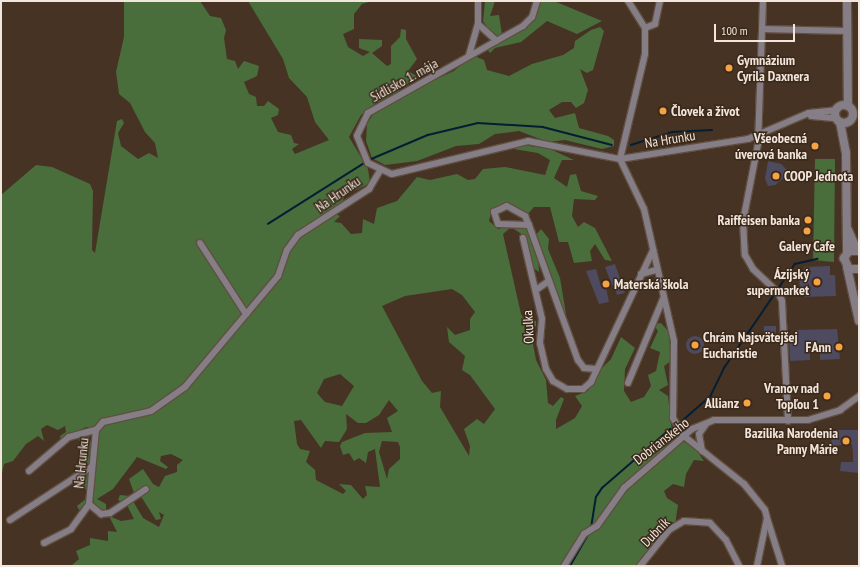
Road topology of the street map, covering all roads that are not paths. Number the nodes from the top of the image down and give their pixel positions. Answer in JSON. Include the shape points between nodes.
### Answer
{"nodes":[{"id":1,"x":478,"y":1,"type":"edge"},
{"id":2,"x":537,"y":1,"type":"edge"},
{"id":3,"x":628,"y":1,"type":"edge"},
{"id":4,"x":660,"y":1,"type":"edge"},
{"id":5,"x":763,"y":1,"type":"edge"},
{"id":6,"x":847,"y":1,"type":"edge"},
{"id":7,"x":478,"y":24,"type":"junction"},
{"id":8,"x":645,"y":28,"type":"junction"},
{"id":9,"x":762,"y":29,"type":"junction"},
{"id":10,"x":847,"y":31,"type":"junction"},
{"id":11,"x":497,"y":41,"type":"junction"},
{"id":12,"x":469,"y":55,"type":"junction"},
{"id":13,"x":846,"y":83,"type":"junction"},
{"id":14,"x":848,"y":106,"type":"junction"},
{"id":15,"x":838,"y":114,"type":"junction"},
{"id":16,"x":851,"y":120,"type":"junction"},
{"id":17,"x":758,"y":136,"type":"junction"},
{"id":18,"x":846,"y":153,"type":"junction"},
{"id":19,"x":620,"y":158,"type":"junction"},
{"id":20,"x":380,"y":171,"type":"junction"},
{"id":21,"x":846,"y":224,"type":"junction"},
{"id":22,"x":529,"y":225,"type":"junction"},
{"id":23,"x":522,"y":238,"type":"dead end"},
{"id":24,"x":200,"y":243,"type":"dead end"},
{"id":25,"x":653,"y":250,"type":"junction"},
{"id":26,"x":858,"y":251,"type":"edge"},
{"id":27,"x":847,"y":253,"type":"junction"},
{"id":28,"x":847,"y":267,"type":"junction"},
{"id":29,"x":859,"y":269,"type":"edge"},
{"id":30,"x":656,"y":270,"type":"junction"},
{"id":31,"x":641,"y":274,"type":"junction"},
{"id":32,"x":549,"y":281,"type":"junction"},
{"id":33,"x":853,"y":285,"type":"junction"},
{"id":34,"x":536,"y":290,"type":"junction"},
{"id":35,"x":663,"y":299,"type":"junction"},
{"id":36,"x":246,"y":314,"type":"junction"},
{"id":37,"x":667,"y":315,"type":"junction"},
{"id":38,"x":654,"y":317,"type":"junction"},
{"id":39,"x":859,"y":321,"type":"edge"},
{"id":40,"x":596,"y":368,"type":"junction"},
{"id":41,"x":628,"y":383,"type":"dead end"},
{"id":42,"x":859,"y":396,"type":"edge"},
{"id":43,"x":709,"y":421,"type":"junction"},
{"id":44,"x":788,"y":421,"type":"junction"},
{"id":45,"x":96,"y":430,"type":"junction"},
{"id":46,"x":684,"y":436,"type":"junction"},
{"id":47,"x":703,"y":453,"type":"junction"},
{"id":48,"x":91,"y":468,"type":"junction"},
{"id":49,"x":29,"y":472,"type":"dead end"},
{"id":50,"x":146,"y":489,"type":"dead end"},
{"id":51,"x":89,"y":504,"type":"junction"},
{"id":52,"x":767,"y":518,"type":"junction"},
{"id":53,"x":10,"y":520,"type":"dead end"},
{"id":54,"x":775,"y":536,"type":"junction"},
{"id":55,"x":763,"y":537,"type":"junction"},
{"id":56,"x":44,"y":542,"type":"dead end"},
{"id":57,"x":564,"y":566,"type":"edge"},
{"id":58,"x":640,"y":566,"type":"edge"},
{"id":59,"x":738,"y":566,"type":"edge"},
{"id":60,"x":757,"y":566,"type":"edge"},
{"id":61,"x":782,"y":566,"type":"edge"}],
"edges":[{"from":1,"to":7,"type":"street"},
{"from":2,"to":11,"type":"street","name":"Sídlisko 1. mája","via":[[532,17],[523,26]]},
{"from":3,"to":8,"type":"street"},
{"from":4,"to":8,"type":"street","via":[[654,24]]},
{"from":5,"to":9,"type":"street"},
{"from":6,"to":10,"type":"street"},
{"from":7,"to":11,"type":"street"},
{"from":7,"to":12,"type":"street"},
{"from":8,"to":19,"type":"street","via":[[642,81]]},
{"from":9,"to":10,"type":"street"},
{"from":9,"to":17,"type":"street"},
{"from":10,"to":13,"type":"street"},
{"from":11,"to":12,"type":"street","name":"Sídlisko 1. mája"},
{"from":12,"to":20,"type":"street","name":"Sídlisko 1. mája","via":[[368,113],[358,130],[358,145],[363,157]]},
{"from":13,"to":14,"type":"street"},
{"from":13,"to":15,"type":"street"},
{"from":14,"to":15,"type":"street"},
{"from":14,"to":16,"type":"street","via":[[853,114]]},
{"from":15,"to":16,"type":"street"},
{"from":15,"to":17,"type":"street","name":"Na Hrunku","via":[[804,116]]},
{"from":15,"to":18,"type":"street"},
{"from":16,"to":18,"type":"street"},
{"from":17,"to":19,"type":"street","name":"Na Hrunku"},
{"from":17,"to":44,"type":"street","via":[[743,221],[745,255],[753,269],[776,290],[784,318]]},
{"from":18,"to":21,"type":"street"},
{"from":19,"to":20,"type":"street","name":"Na Hrunku","via":[[528,141],[420,170],[392,174]]},
{"from":19,"to":25,"type":"street","via":[[644,209]]},
{"from":20,"to":36,"type":"street","name":"Na Hrunku","via":[[370,188],[298,235],[287,250],[278,276]]},
{"from":21,"to":26,"type":"street"},
{"from":21,"to":27,"type":"street"},
{"from":22,"to":22,"type":"street","via":[[525,216],[507,206],[494,212],[498,224]]},
{"from":22,"to":32,"type":"street"},
{"from":23,"to":34,"type":"street","name":"Okulka"},
{"from":24,"to":36,"type":"street"},
{"from":25,"to":30,"type":"street"},
{"from":25,"to":31,"type":"street","name":"Okulka"},
{"from":26,"to":27,"type":"street"},
{"from":27,"to":28,"type":"street"},
{"from":28,"to":29,"type":"street"},
{"from":28,"to":33,"type":"street"},
{"from":29,"to":33,"type":"street"},
{"from":30,"to":31,"type":"street"},
{"from":30,"to":35,"type":"street"},
{"from":31,"to":40,"type":"street","name":"Okulka","via":[[602,363]]},
{"from":32,"to":34,"type":"street"},
{"from":32,"to":40,"type":"street","via":[[578,360],[584,368]]},
{"from":33,"to":39,"type":"street"},
{"from":34,"to":40,"type":"street","name":"Okulka","via":[[542,319],[540,343],[553,381],[567,389],[583,389]]},
{"from":35,"to":37,"type":"street"},
{"from":35,"to":38,"type":"street"},
{"from":36,"to":45,"type":"street","name":"Na Hrunku","via":[[185,387],[169,401],[151,411],[103,422]]},
{"from":37,"to":38,"type":"street"},
{"from":37,"to":46,"type":"street","via":[[676,361],[674,420]]},
{"from":38,"to":41,"type":"street"},
{"from":42,"to":44,"type":"street","name":"Dobrianskeho","via":[[840,410],[808,420]]},
{"from":43,"to":44,"type":"street","name":"Dobrianskeho"},
{"from":43,"to":46,"type":"street","name":"Dobrianskeho"},
{"from":43,"to":47,"type":"street","via":[[699,434]]},
{"from":45,"to":48,"type":"street","name":"Na Hrunku"},
{"from":45,"to":49,"type":"street","via":[[69,437]]},
{"from":46,"to":47,"type":"street"},
{"from":46,"to":57,"type":"street","name":"Dobrianskeho","via":[[624,488],[594,529],[586,533]]},
{"from":47,"to":52,"type":"street","via":[[744,484],[757,498]]},
{"from":48,"to":51,"type":"street","name":"Na Hrunku"},
{"from":48,"to":53,"type":"street"},
{"from":50,"to":51,"type":"street","via":[[110,513],[101,514]]},
{"from":51,"to":56,"type":"street","name":"Na Hrunku","via":[[71,529]]},
{"from":52,"to":54,"type":"street"},
{"from":52,"to":55,"type":"street"},
{"from":54,"to":55,"type":"street"},
{"from":54,"to":61,"type":"street"},
{"from":55,"to":60,"type":"street"},
{"from":58,"to":59,"type":"street","name":"Dubník","via":[[669,530],[684,521],[710,523],[726,540]]}]}
